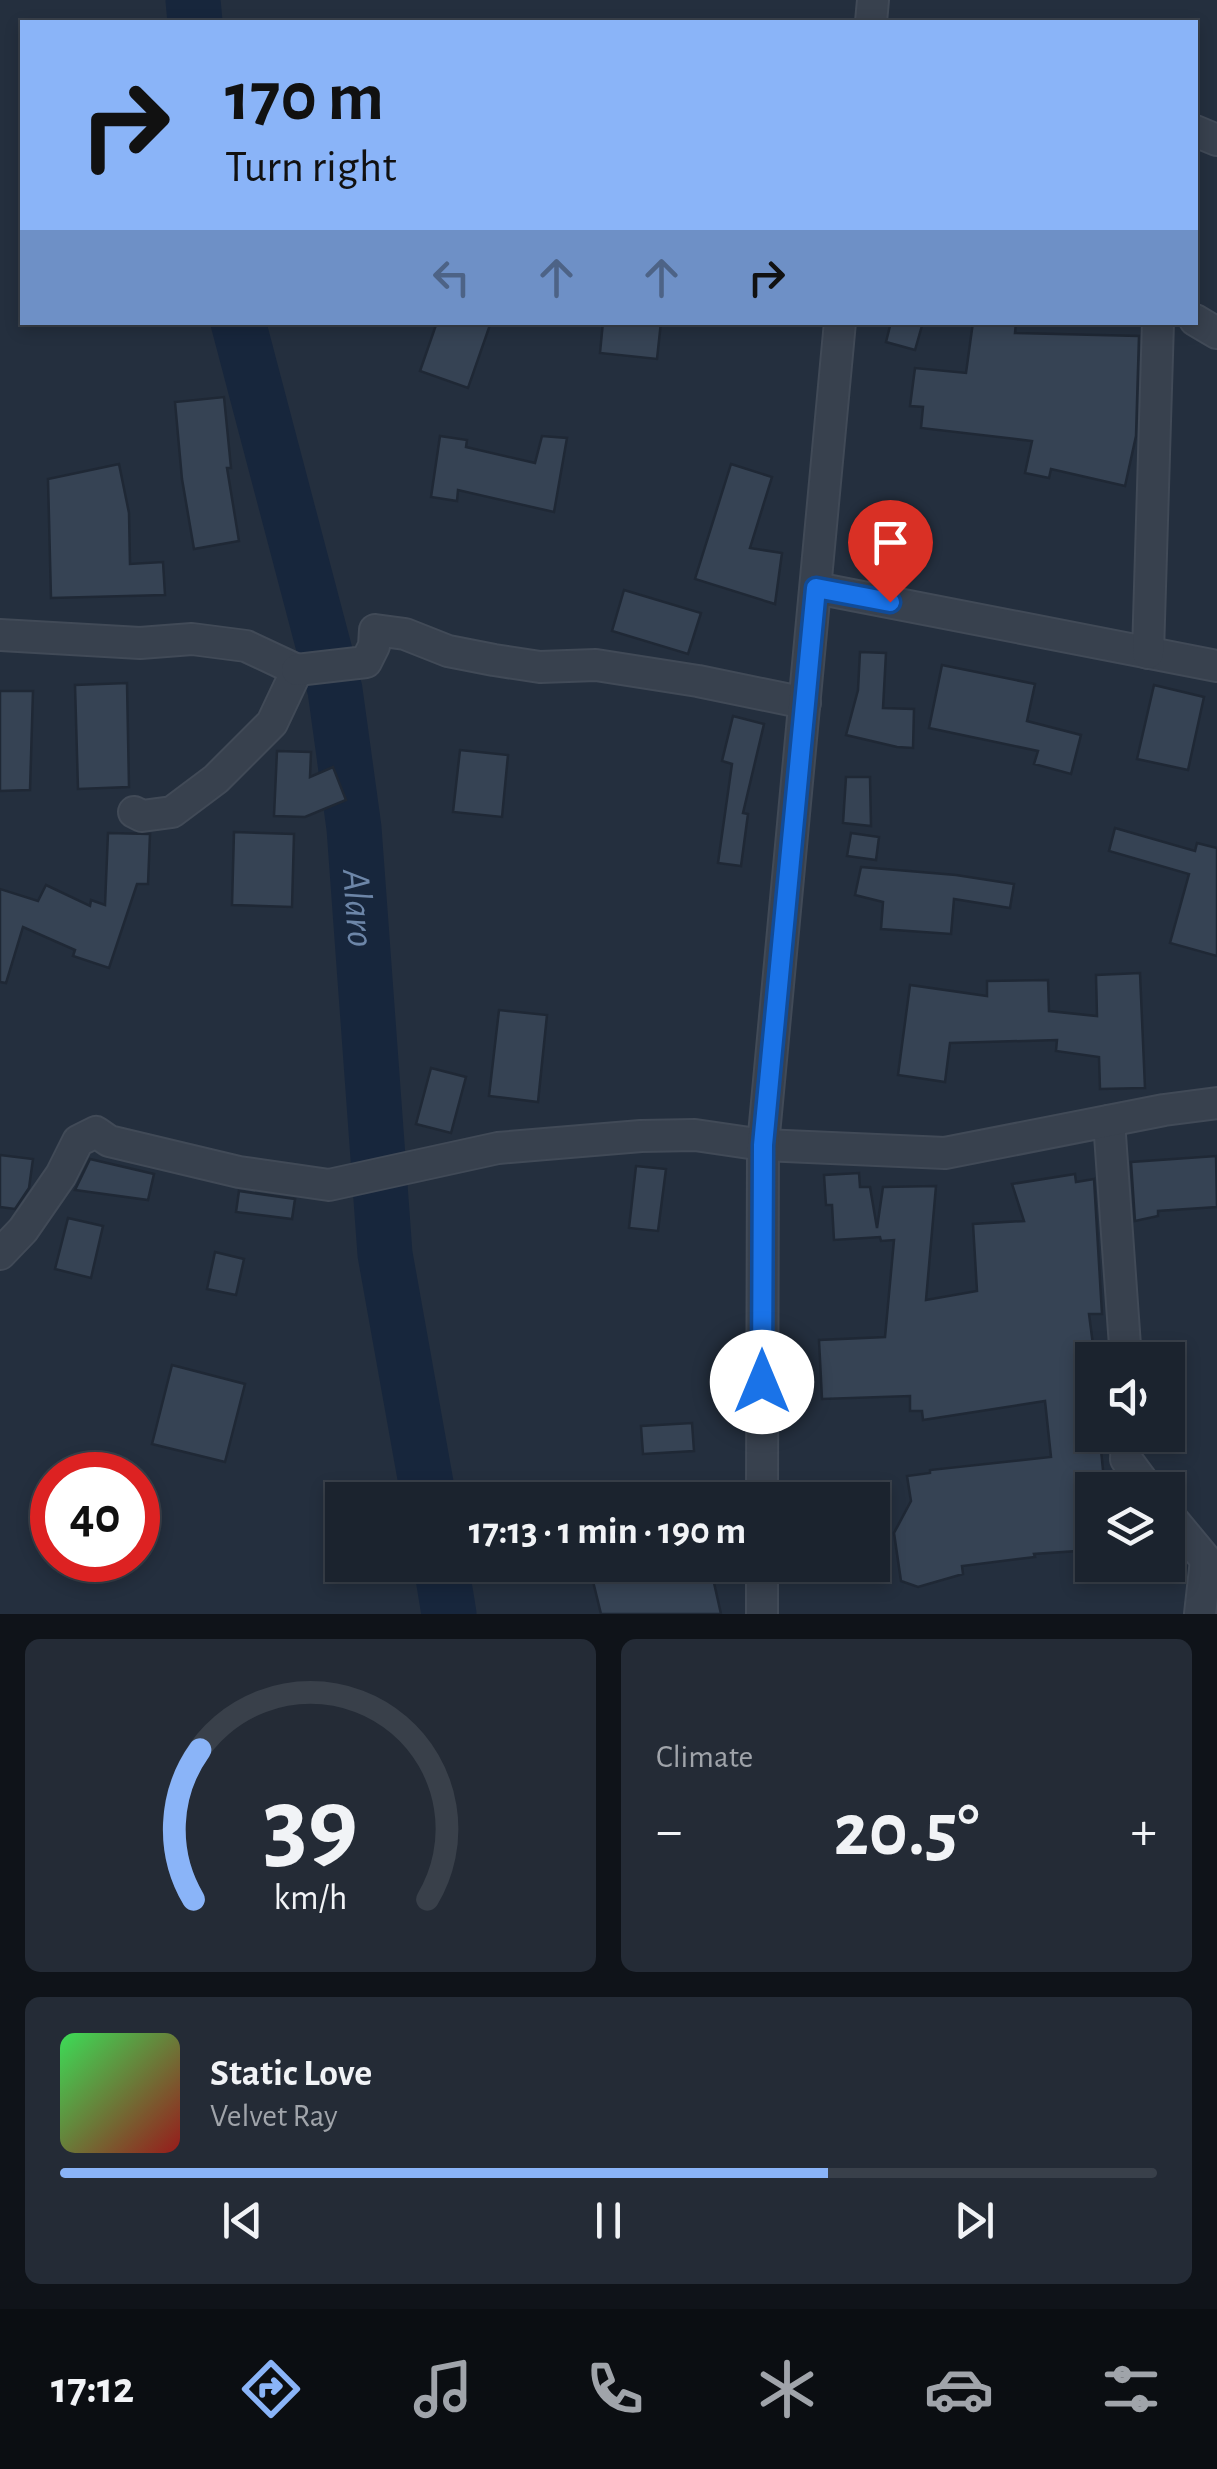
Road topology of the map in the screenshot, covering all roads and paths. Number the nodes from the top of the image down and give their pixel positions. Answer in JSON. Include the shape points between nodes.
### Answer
{"nodes":[{"id":1,"x":840,"y":325,"type":"edge"},
{"id":2,"x":1158,"y":325,"type":"edge"},
{"id":3,"x":816,"y":588,"type":"junction"},
{"id":4,"x":0,"y":634,"type":"edge"},
{"id":5,"x":1148,"y":653,"type":"junction"},
{"id":6,"x":1217,"y":666,"type":"edge"},
{"id":7,"x":297,"y":670,"type":"junction"},
{"id":8,"x":805,"y":702,"type":"junction"},
{"id":9,"x":134,"y":812,"type":"dead end"},
{"id":10,"x":1217,"y":1104,"type":"edge"},
{"id":11,"x":1109,"y":1122,"type":"junction"},
{"id":12,"x":763,"y":1145,"type":"junction"},
{"id":13,"x":0,"y":1254,"type":"edge"},
{"id":14,"x":1125,"y":1342,"type":"edge"},
{"id":15,"x":762,"y":1482,"type":"edge"},
{"id":16,"x":1185,"y":1535,"type":"edge"},
{"id":17,"x":762,"y":1582,"type":"edge"},
{"id":18,"x":762,"y":1614,"type":"edge"},
{"id":19,"x":1200,"y":1614,"type":"edge"}],
"edges":[{"from":1,"to":3,"type":"street"},
{"from":2,"to":5,"type":"street"},
{"from":3,"to":5,"type":"street"},
{"from":3,"to":8,"type":"street"},
{"from":4,"to":7,"type":"street","via":[[140,643],[192,638],[246,646]]},
{"from":5,"to":6,"type":"street"},
{"from":7,"to":8,"type":"street","via":[[366,662],[374,630],[494,660],[596,666]]},
{"from":7,"to":9,"type":"street","via":[[272,723],[216,779],[172,812]]},
{"from":8,"to":12,"type":"street"},
{"from":10,"to":11,"type":"street"},
{"from":11,"to":12,"type":"street","via":[[945,1153]]},
{"from":11,"to":14,"type":"street"},
{"from":12,"to":13,"type":"street","via":[[695,1135],[534,1145],[329,1184],[239,1172],[109,1141],[96,1132],[78,1141],[61,1175]]},
{"from":12,"to":15,"type":"street"},
{"from":16,"to":19,"type":"street","via":[[1206,1560]]},
{"from":17,"to":18,"type":"street"}]}
